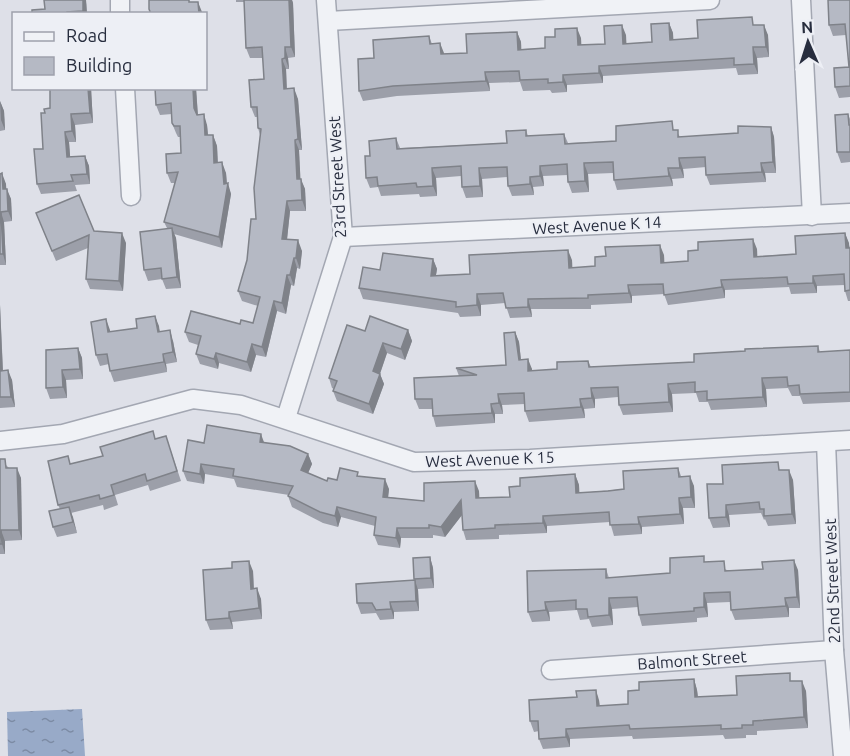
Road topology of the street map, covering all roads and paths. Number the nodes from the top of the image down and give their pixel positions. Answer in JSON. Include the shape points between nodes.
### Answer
{"nodes":[{"id":1,"x":326,"y":0,"type":"edge"},
{"id":2,"x":710,"y":0,"type":"edge"},
{"id":3,"x":801,"y":0,"type":"edge"},
{"id":4,"x":328,"y":21,"type":"junction"},
{"id":5,"x":125,"y":90,"type":"edge"},
{"id":6,"x":131,"y":196,"type":"dead end"},
{"id":7,"x":850,"y":213,"type":"edge"},
{"id":8,"x":812,"y":216,"type":"junction"},
{"id":9,"x":343,"y":237,"type":"junction"},
{"id":10,"x":286,"y":418,"type":"junction"},
{"id":11,"x":850,"y":440,"type":"edge"},
{"id":12,"x":0,"y":441,"type":"edge"},
{"id":13,"x":826,"y":442,"type":"junction"},
{"id":14,"x":834,"y":650,"type":"junction"},
{"id":15,"x":551,"y":670,"type":"dead end"},
{"id":16,"x":843,"y":756,"type":"edge"}],
"edges":[{"from":1,"to":4,"type":"street","name":"23rd Street West"},
{"from":2,"to":4,"type":"street"},
{"from":3,"to":8,"type":"street"},
{"from":4,"to":9,"type":"street","name":"23rd Street West"},
{"from":5,"to":6,"type":"street"},
{"from":7,"to":8,"type":"street","name":"West Avenue K 14"},
{"from":8,"to":9,"type":"street","name":"West Avenue K 14"},
{"from":9,"to":10,"type":"street","name":"23rd Street West"},
{"from":10,"to":12,"type":"street","name":"West Avenue K 15","via":[[241,405],[193,399],[63,434]]},
{"from":10,"to":13,"type":"street","name":"West Avenue K 15","via":[[414,462]]},
{"from":11,"to":13,"type":"street","name":"West Avenue K 15"},
{"from":13,"to":14,"type":"street","name":"22nd Street West"},
{"from":14,"to":15,"type":"street","name":"Balmont Street"},
{"from":14,"to":16,"type":"street","name":"22nd Street West"}]}
